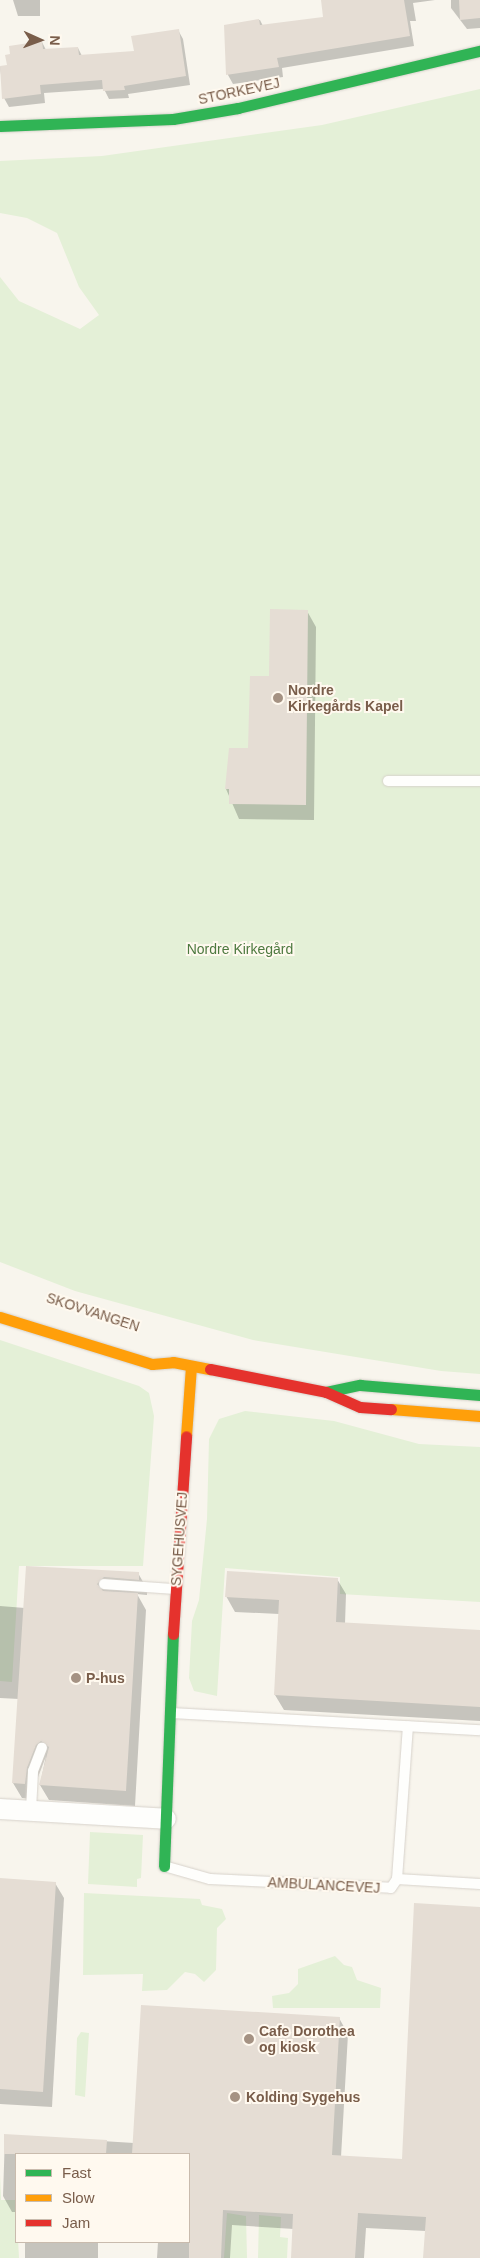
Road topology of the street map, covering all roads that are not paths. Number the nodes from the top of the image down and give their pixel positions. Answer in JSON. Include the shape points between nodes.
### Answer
{"nodes":[{"id":1,"x":480,"y":51,"type":"edge"},
{"id":2,"x":0,"y":126,"type":"edge"},
{"id":3,"x":388,"y":781,"type":"dead end"},
{"id":4,"x":480,"y":781,"type":"edge"},
{"id":5,"x":0,"y":1317,"type":"edge"},
{"id":6,"x":162,"y":1352,"type":"dead end"},
{"id":7,"x":173,"y":1362,"type":"junction"},
{"id":8,"x":191,"y":1367,"type":"junction"},
{"id":9,"x":326,"y":1392,"type":"junction"},
{"id":10,"x":480,"y":1395,"type":"edge"},
{"id":11,"x":480,"y":1416,"type":"edge"},
{"id":12,"x":104,"y":1584,"type":"dead end"},
{"id":13,"x":175,"y":1589,"type":"junction"},
{"id":14,"x":172,"y":1713,"type":"junction"},
{"id":15,"x":408,"y":1726,"type":"junction"},
{"id":16,"x":480,"y":1730,"type":"edge"},
{"id":17,"x":42,"y":1748,"type":"dead end"},
{"id":18,"x":0,"y":1809,"type":"edge"},
{"id":19,"x":31,"y":1810,"type":"junction"},
{"id":20,"x":166,"y":1819,"type":"junction"},
{"id":21,"x":164,"y":1866,"type":"joint"},
{"id":22,"x":397,"y":1879,"type":"junction"},
{"id":23,"x":480,"y":1884,"type":"edge"}],
"edges":[{"from":1,"to":2,"type":"street","name":"STORKEVEJ","via":[[238,108],[173,119]]},
{"from":3,"to":4,"type":"lane"},
{"from":5,"to":7,"type":"street","via":[[152,1364]]},
{"from":6,"to":7,"type":"street"},
{"from":7,"to":8,"type":"street"},
{"from":8,"to":9,"type":"street"},
{"from":8,"to":13,"type":"street","name":"SYGEHUSVEJ"},
{"from":9,"to":10,"type":"street","via":[[360,1385]]},
{"from":9,"to":11,"type":"street","via":[[360,1407]]},
{"from":12,"to":13,"type":"lane"},
{"from":13,"to":14,"type":"street","name":"SYGEHUSVEJ"},
{"from":14,"to":15,"type":"lane"},
{"from":14,"to":20,"type":"street","name":"SYGEHUSVEJ"},
{"from":15,"to":16,"type":"lane"},
{"from":15,"to":22,"type":"lane"},
{"from":17,"to":19,"type":"lane","via":[[33,1770]]},
{"from":18,"to":19,"type":"street"},
{"from":19,"to":20,"type":"street"},
{"from":20,"to":21,"type":"street"},
{"from":21,"to":22,"type":"lane","name":"AMBULANCEVEJ","via":[[210,1879],[391,1888]]},
{"from":22,"to":23,"type":"lane","name":"AMBULANCEVEJ"}]}
